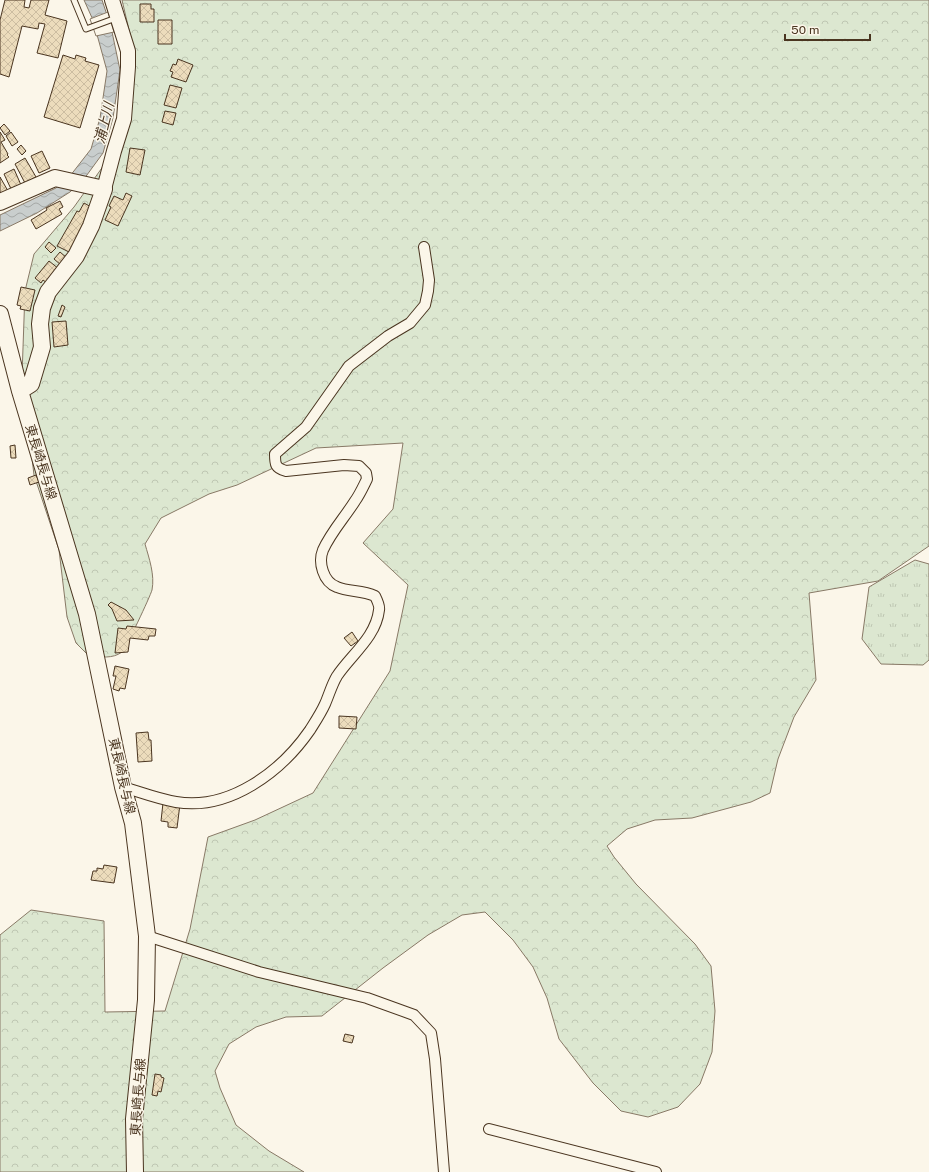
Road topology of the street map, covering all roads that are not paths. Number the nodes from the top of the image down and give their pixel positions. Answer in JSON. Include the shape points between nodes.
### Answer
{"nodes":[{"id":1,"x":74,"y":0,"type":"edge"},
{"id":2,"x":112,"y":0,"type":"edge"},
{"id":3,"x":118,"y":17,"type":"junction"},
{"id":4,"x":104,"y":189,"type":"junction"},
{"id":5,"x":0,"y":202,"type":"edge"},
{"id":6,"x":424,"y":248,"type":"dead end"},
{"id":7,"x":0,"y":314,"type":"edge"},
{"id":8,"x":20,"y":391,"type":"junction"},
{"id":9,"x":123,"y":787,"type":"junction"},
{"id":10,"x":147,"y":936,"type":"junction"},
{"id":11,"x":489,"y":1129,"type":"dead end"},
{"id":12,"x":135,"y":1172,"type":"edge"},
{"id":13,"x":444,"y":1172,"type":"edge"},
{"id":14,"x":656,"y":1172,"type":"edge"}],
"edges":[{"from":1,"to":3,"type":"lane","via":[[86,29]]},
{"from":2,"to":3,"type":"street"},
{"from":3,"to":4,"type":"street","via":[[128,51],[124,119]]},
{"from":4,"to":5,"type":"main road","via":[[55,178]]},
{"from":4,"to":8,"type":"main road","via":[[91,226],[76,256],[48,292],[40,324],[42,347],[31,384]]},
{"from":6,"to":9,"type":"street","via":[[429,280],[425,305],[410,323],[388,336],[349,366],[306,427],[275,454],[275,464],[280,470],[344,465],[359,466],[366,472],[368,480],[322,551],[322,567],[326,579],[336,587],[376,596],[379,609],[374,628],[337,677],[310,730],[286,760],[249,788],[234,795],[204,802],[176,802]]},
{"from":7,"to":8,"type":"main road","name":"東長崎長与線"},
{"from":8,"to":9,"type":"main road","name":"東長崎長与線","via":[[87,614]]},
{"from":9,"to":10,"type":"main road","name":"東長崎長与線","via":[[133,823]]},
{"from":10,"to":12,"type":"main road","name":"東長崎長与線","via":[[146,1000],[134,1120]]},
{"from":10,"to":13,"type":"street","via":[[259,972],[367,998],[414,1015],[431,1033]]},
{"from":11,"to":14,"type":"street"}]}
